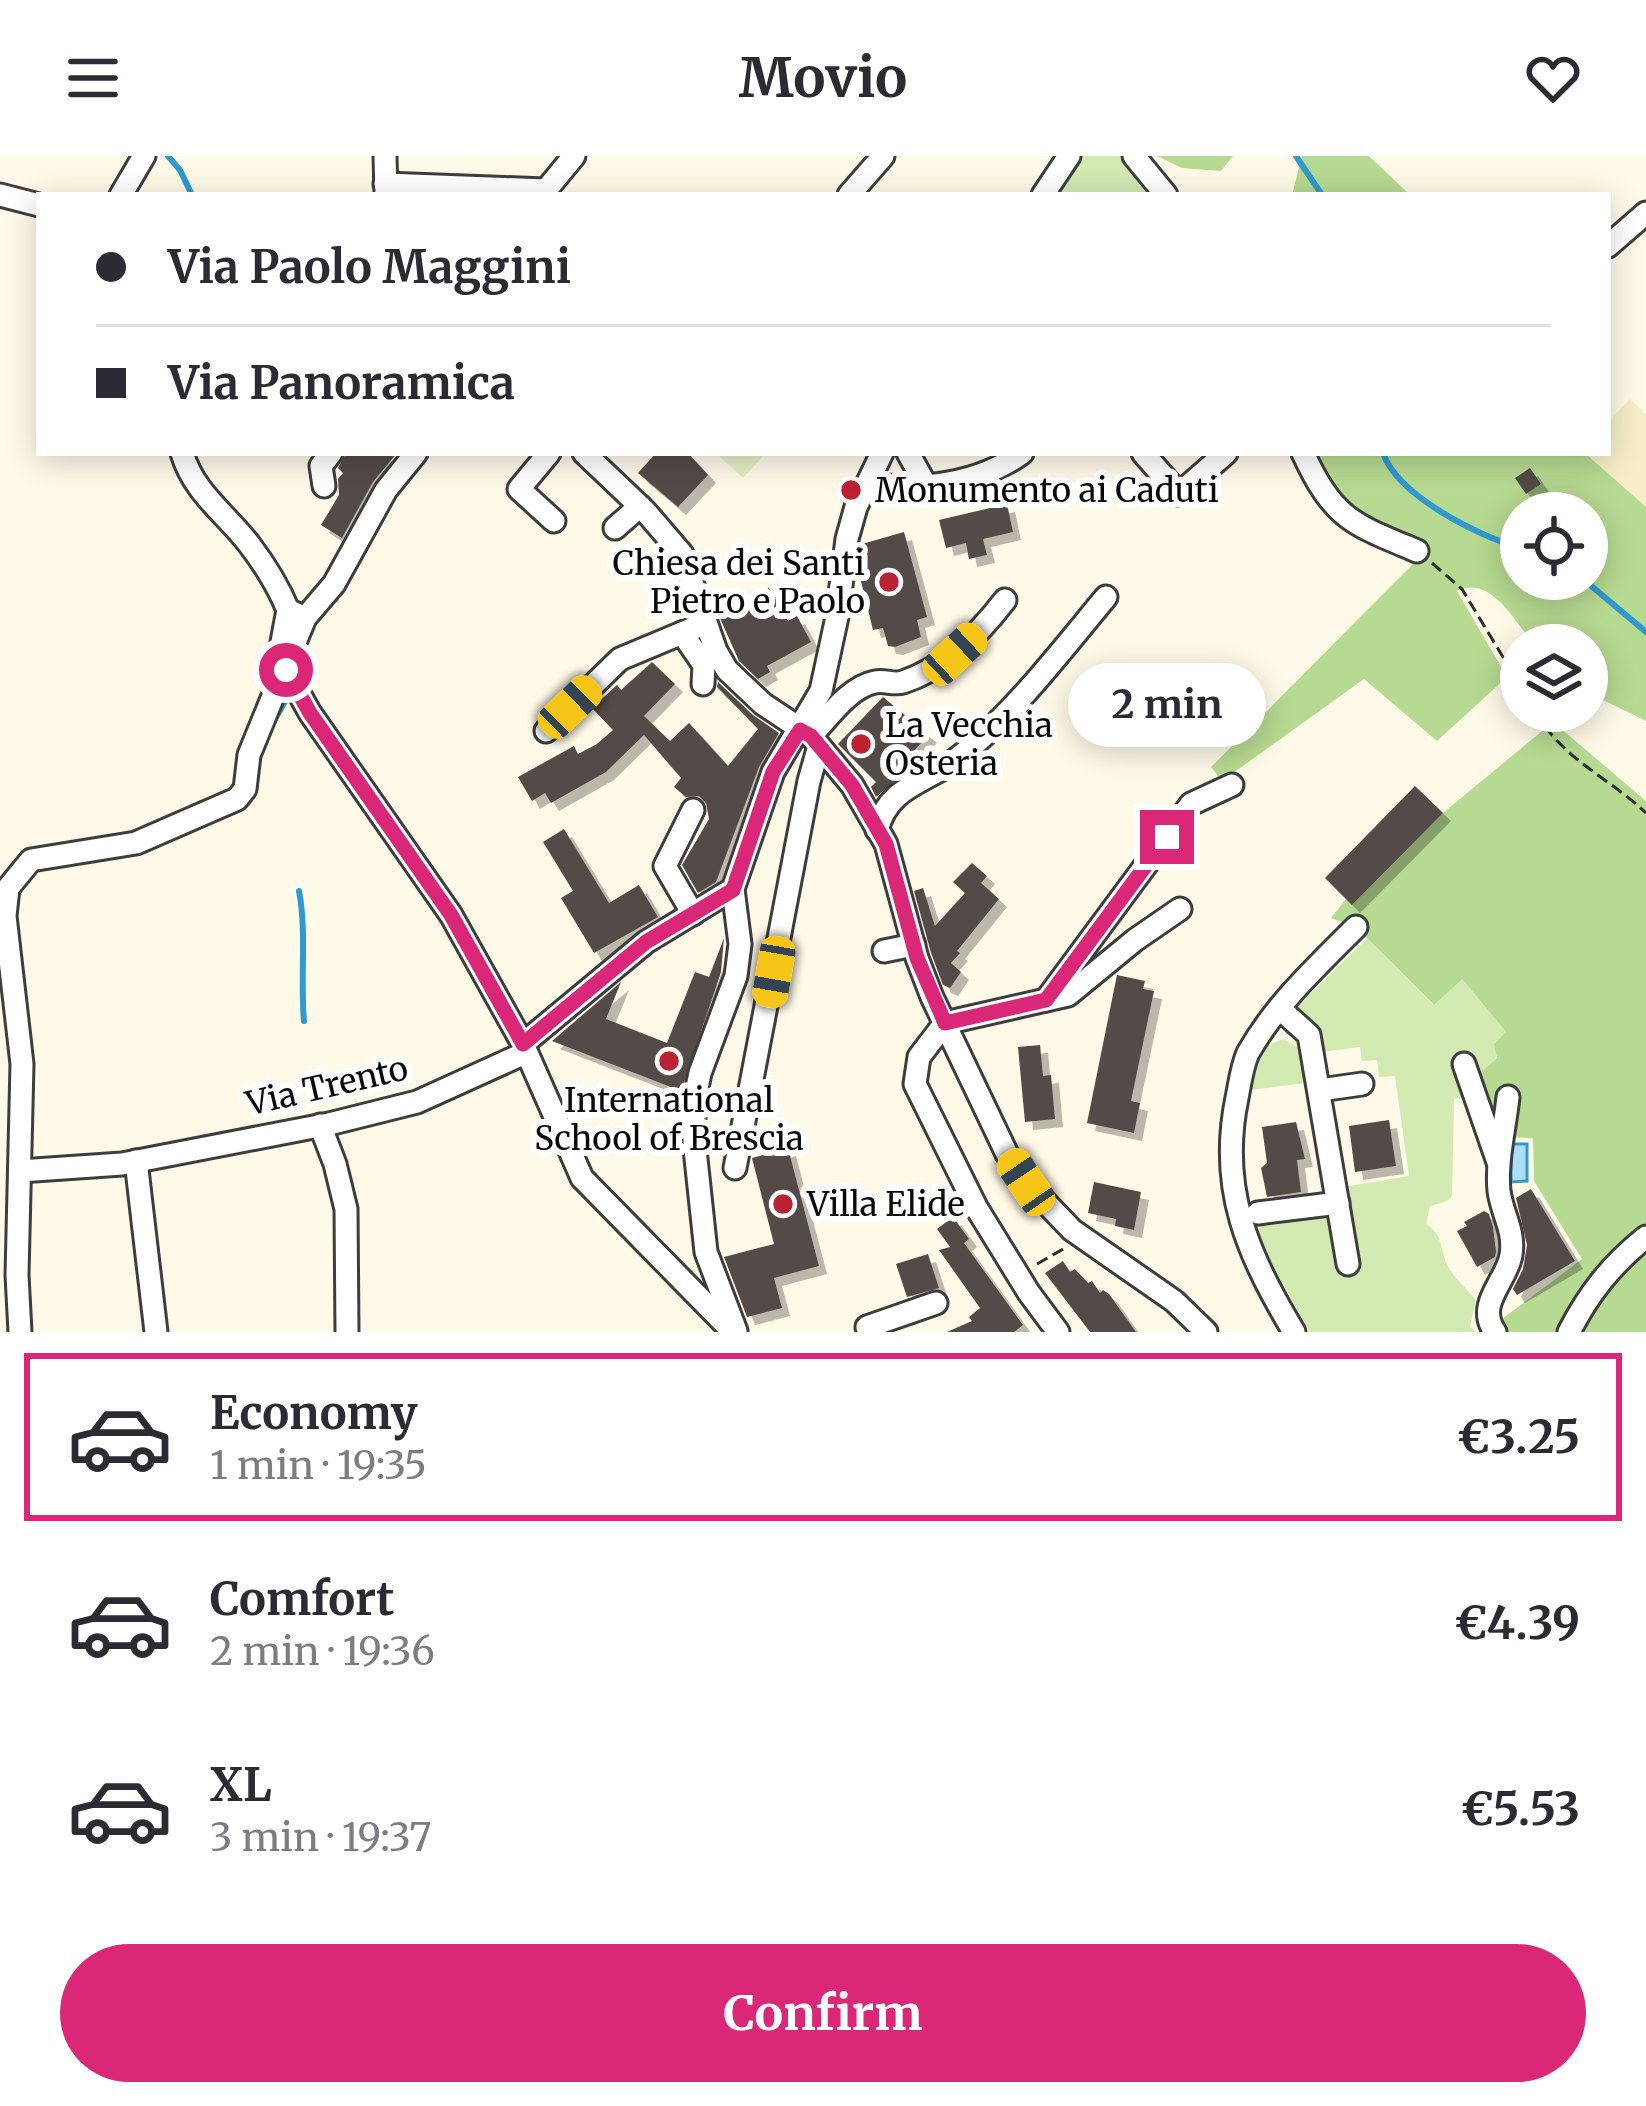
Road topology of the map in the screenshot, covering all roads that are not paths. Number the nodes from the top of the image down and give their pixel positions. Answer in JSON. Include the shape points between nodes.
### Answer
{"nodes":[{"id":1,"x":144,"y":156,"type":"edge"},
{"id":2,"x":386,"y":156,"type":"edge"},
{"id":3,"x":574,"y":156,"type":"edge"},
{"id":4,"x":883,"y":156,"type":"edge"},
{"id":5,"x":1070,"y":156,"type":"edge"},
{"id":6,"x":1134,"y":156,"type":"edge"},
{"id":7,"x":386,"y":190,"type":"edge"},
{"id":8,"x":123,"y":192,"type":"edge"},
{"id":9,"x":851,"y":192,"type":"edge"},
{"id":10,"x":1045,"y":192,"type":"edge"},
{"id":11,"x":1164,"y":192,"type":"edge"},
{"id":12,"x":0,"y":195,"type":"edge"},
{"id":13,"x":36,"y":205,"type":"edge"},
{"id":14,"x":1646,"y":213,"type":"edge"},
{"id":15,"x":1611,"y":243,"type":"edge"},
{"id":16,"x":183,"y":456,"type":"edge"},
{"id":17,"x":329,"y":456,"type":"edge"},
{"id":18,"x":414,"y":456,"type":"edge"},
{"id":19,"x":546,"y":456,"type":"edge"},
{"id":20,"x":596,"y":456,"type":"edge"},
{"id":21,"x":881,"y":456,"type":"edge"},
{"id":22,"x":910,"y":456,"type":"edge"},
{"id":23,"x":1018,"y":456,"type":"edge"},
{"id":24,"x":1146,"y":456,"type":"edge"},
{"id":25,"x":1223,"y":456,"type":"edge"},
{"id":26,"x":1304,"y":456,"type":"edge"},
{"id":27,"x":867,"y":484,"type":"junction"},
{"id":28,"x":324,"y":486,"type":"dead end"},
{"id":29,"x":927,"y":487,"type":"junction"},
{"id":30,"x":640,"y":506,"type":"junction"},
{"id":31,"x":554,"y":521,"type":"dead end"},
{"id":32,"x":615,"y":528,"type":"dead end"},
{"id":33,"x":1417,"y":551,"type":"road end"},
{"id":34,"x":1106,"y":597,"type":"dead end"},
{"id":35,"x":1005,"y":600,"type":"dead end"},
{"id":36,"x":296,"y":614,"type":"junction"},
{"id":37,"x":706,"y":623,"type":"junction"},
{"id":38,"x":682,"y":633,"type":"junction"},
{"id":39,"x":280,"y":679,"type":"junction"},
{"id":40,"x":703,"y":684,"type":"dead end"},
{"id":41,"x":546,"y":731,"type":"dead end"},
{"id":42,"x":810,"y":738,"type":"junction"},
{"id":43,"x":1232,"y":785,"type":"dead end"},
{"id":44,"x":693,"y":810,"type":"dead end"},
{"id":45,"x":877,"y":830,"type":"junction"},
{"id":46,"x":733,"y":890,"type":"junction"},
{"id":47,"x":1180,"y":909,"type":"dead end"},
{"id":48,"x":693,"y":914,"type":"junction"},
{"id":49,"x":1356,"y":927,"type":"dead end"},
{"id":50,"x":3,"y":936,"type":"edge"},
{"id":51,"x":914,"y":945,"type":"junction"},
{"id":52,"x":884,"y":951,"type":"dead end"},
{"id":53,"x":1046,"y":1000,"type":"junction"},
{"id":54,"x":1279,"y":1008,"type":"junction"},
{"id":55,"x":945,"y":1023,"type":"junction"},
{"id":56,"x":524,"y":1048,"type":"junction"},
{"id":57,"x":1464,"y":1064,"type":"dead end"},
{"id":58,"x":1362,"y":1084,"type":"dead end"},
{"id":59,"x":1320,"y":1090,"type":"junction"},
{"id":60,"x":1508,"y":1097,"type":"dead end"},
{"id":61,"x":320,"y":1125,"type":"junction"},
{"id":62,"x":136,"y":1161,"type":"junction"},
{"id":63,"x":736,"y":1168,"type":"dead end"},
{"id":64,"x":1500,"y":1168,"type":"junction"},
{"id":65,"x":13,"y":1182,"type":"edge"},
{"id":66,"x":1338,"y":1203,"type":"junction"},
{"id":67,"x":1258,"y":1213,"type":"dead end"},
{"id":68,"x":1646,"y":1237,"type":"edge"},
{"id":69,"x":1348,"y":1264,"type":"dead end"},
{"id":70,"x":1474,"y":1273,"type":"dead end"},
{"id":71,"x":1491,"y":1301,"type":"junction"},
{"id":72,"x":937,"y":1303,"type":"dead end"},
{"id":73,"x":20,"y":1332,"type":"edge"},
{"id":74,"x":156,"y":1332,"type":"edge"},
{"id":75,"x":347,"y":1332,"type":"edge"},
{"id":76,"x":735,"y":1332,"type":"edge"},
{"id":77,"x":869,"y":1332,"type":"edge"},
{"id":78,"x":1058,"y":1332,"type":"edge"},
{"id":79,"x":1206,"y":1332,"type":"edge"},
{"id":80,"x":1294,"y":1332,"type":"edge"},
{"id":81,"x":1495,"y":1332,"type":"edge"},
{"id":82,"x":1569,"y":1332,"type":"edge"}],
"edges":[{"from":1,"to":8,"type":"street"},
{"from":2,"to":7,"type":"street"},
{"from":3,"to":7,"type":"street","via":[[546,190]]},
{"from":4,"to":9,"type":"street"},
{"from":5,"to":10,"type":"street"},
{"from":6,"to":11,"type":"street"},
{"from":12,"to":13,"type":"street"},
{"from":14,"to":15,"type":"street"},
{"from":16,"to":36,"type":"street","via":[[188,474]]},
{"from":17,"to":28,"type":"street","via":[[321,466]]},
{"from":18,"to":36,"type":"street","via":[[334,584]]},
{"from":19,"to":31,"type":"street","via":[[519,489]]},
{"from":20,"to":30,"type":"street"},
{"from":21,"to":27,"type":"street"},
{"from":22,"to":29,"type":"street"},
{"from":23,"to":29,"type":"street","via":[[998,471]]},
{"from":24,"to":25,"type":"street","via":[[1179,494]]},
{"from":26,"to":33,"type":"street","via":[[1351,524]]},
{"from":27,"to":29,"type":"street"},
{"from":27,"to":42,"type":"street","via":[[847,539]]},
{"from":30,"to":32,"type":"street"},
{"from":30,"to":37,"type":"street","via":[[682,554]]},
{"from":34,"to":45,"type":"street","via":[[966,752],[892,797]]},
{"from":35,"to":42,"type":"street","via":[[955,654],[900,684],[875,682],[856,692]]},
{"from":36,"to":39,"type":"street"},
{"from":37,"to":38,"type":"street"},
{"from":37,"to":42,"type":"street","via":[[728,670]]},
{"from":38,"to":40,"type":"street","via":[[704,664]]},
{"from":38,"to":41,"type":"street","via":[[620,659]]},
{"from":39,"to":50,"type":"street","via":[[237,799],[136,843],[31,860],[8,888]]},
{"from":39,"to":56,"type":"street","via":[[451,915]]},
{"from":42,"to":45,"type":"street","via":[[852,785]]},
{"from":42,"to":46,"type":"street","via":[[773,772]]},
{"from":42,"to":63,"type":"street"},
{"from":43,"to":53,"type":"street","via":[[1191,804]]},
{"from":44,"to":48,"type":"street","via":[[664,866]]},
{"from":45,"to":51,"type":"street"},
{"from":46,"to":48,"type":"street","name":"Via Trento"},
{"from":46,"to":76,"type":"street","via":[[736,976],[700,1073],[693,1167],[701,1240]]},
{"from":47,"to":53,"type":"street","via":[[1068,995]]},
{"from":48,"to":56,"type":"street","name":"Via Trento","via":[[604,974]]},
{"from":49,"to":54,"type":"street"},
{"from":50,"to":65,"type":"street","via":[[20,1029]]},
{"from":51,"to":52,"type":"street"},
{"from":51,"to":55,"type":"street"},
{"from":53,"to":55,"type":"street"},
{"from":54,"to":59,"type":"street","via":[[1309,1034]]},
{"from":54,"to":80,"type":"street","via":[[1246,1058],[1231,1130],[1232,1182],[1242,1233]]},
{"from":55,"to":78,"type":"street","via":[[919,1057],[915,1084],[976,1208]]},
{"from":55,"to":79,"type":"street","via":[[1026,1182],[1072,1231]]},
{"from":56,"to":61,"type":"street","name":"Via Trento","via":[[417,1102]]},
{"from":56,"to":76,"type":"street","via":[[582,1178]]},
{"from":57,"to":64,"type":"street"},
{"from":58,"to":59,"type":"street"},
{"from":59,"to":66,"type":"street"},
{"from":60,"to":64,"type":"street"},
{"from":61,"to":62,"type":"street","name":"Via Trento"},
{"from":61,"to":75,"type":"street","via":[[346,1208]]},
{"from":62,"to":65,"type":"street","name":"Via Trento"},
{"from":62,"to":74,"type":"street"},
{"from":64,"to":71,"type":"street","via":[[1513,1233],[1511,1261]]},
{"from":65,"to":73,"type":"street"},
{"from":66,"to":67,"type":"street"},
{"from":66,"to":69,"type":"street"},
{"from":68,"to":82,"type":"street","via":[[1604,1275]]},
{"from":70,"to":71,"type":"street"},
{"from":71,"to":81,"type":"street"},
{"from":72,"to":77,"type":"street"}]}
